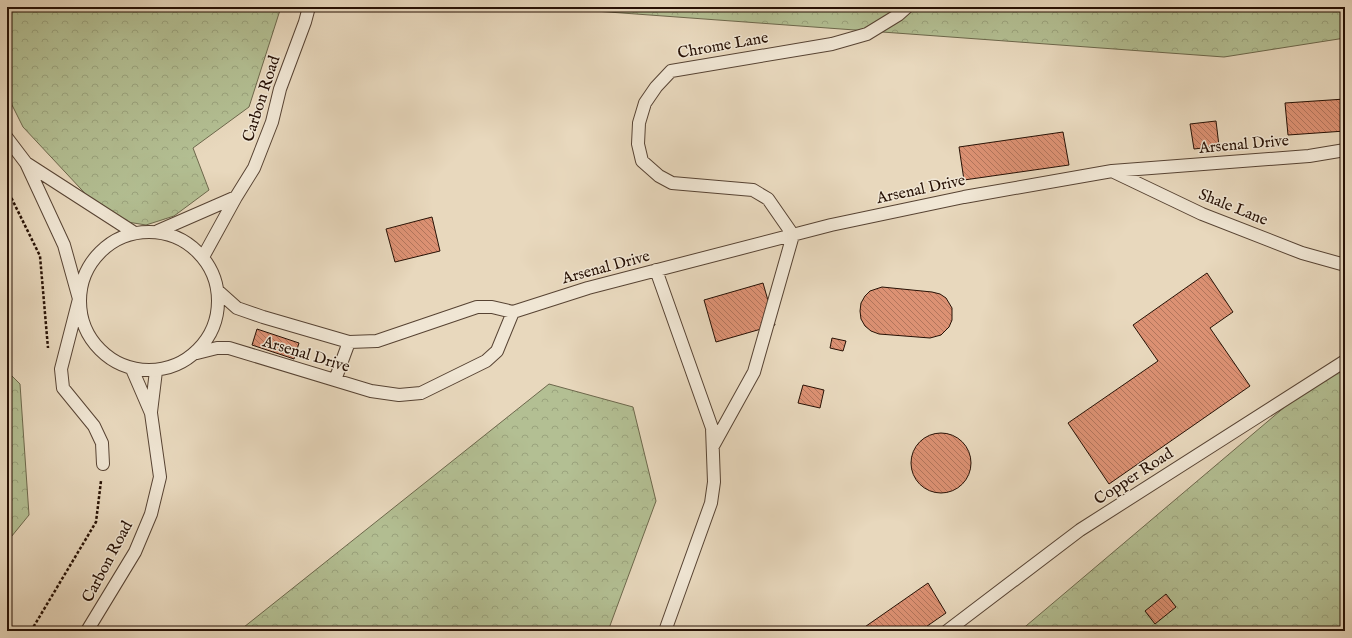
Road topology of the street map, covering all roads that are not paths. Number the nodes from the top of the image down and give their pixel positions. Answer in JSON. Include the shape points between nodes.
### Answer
{"nodes":[{"id":1,"x":309,"y":7,"type":"edge"},
{"id":2,"x":907,"y":7,"type":"edge"},
{"id":3,"x":7,"y":138,"type":"edge"},
{"id":4,"x":1345,"y":150,"type":"edge"},
{"id":5,"x":26,"y":163,"type":"junction"},
{"id":6,"x":1112,"y":172,"type":"junction"},
{"id":7,"x":236,"y":197,"type":"junction"},
{"id":8,"x":158,"y":231,"type":"junction"},
{"id":9,"x":133,"y":232,"type":"junction"},
{"id":10,"x":793,"y":235,"type":"junction"},
{"id":11,"x":203,"y":257,"type":"junction"},
{"id":12,"x":1345,"y":265,"type":"edge"},
{"id":13,"x":656,"y":270,"type":"junction"},
{"id":14,"x":218,"y":290,"type":"junction"},
{"id":15,"x":79,"y":299,"type":"junction"},
{"id":16,"x":513,"y":312,"type":"junction"},
{"id":17,"x":349,"y":342,"type":"junction"},
{"id":18,"x":197,"y":352,"type":"junction"},
{"id":19,"x":1345,"y":361,"type":"edge"},
{"id":20,"x":132,"y":369,"type":"junction"},
{"id":21,"x":156,"y":371,"type":"junction"},
{"id":22,"x":335,"y":380,"type":"junction"},
{"id":23,"x":151,"y":413,"type":"junction"},
{"id":24,"x":713,"y":446,"type":"junction"},
{"id":25,"x":103,"y":464,"type":"dead end"},
{"id":26,"x":87,"y":631,"type":"edge"},
{"id":27,"x":665,"y":631,"type":"edge"},
{"id":28,"x":947,"y":631,"type":"edge"}],
"edges":[{"from":1,"to":7,"type":"lane","name":"Carbon Road","via":[[280,89],[265,143],[254,168]]},
{"from":2,"to":10,"type":"lane","name":"Chrome Lane","via":[[866,34],[832,44],[671,71],[645,103],[639,123],[638,144],[642,161],[659,176],[672,183],[753,190],[768,199]]},
{"from":3,"to":5,"type":"lane"},
{"from":4,"to":6,"type":"lane","name":"Arsenal Drive","via":[[1309,156]]},
{"from":5,"to":9,"type":"lane"},
{"from":5,"to":15,"type":"lane","via":[[64,245]]},
{"from":6,"to":10,"type":"lane","name":"Arsenal Drive","via":[[964,197]]},
{"from":6,"to":12,"type":"lane","name":"Shale Lane","via":[[1202,214],[1302,253]]},
{"from":7,"to":8,"type":"lane"},
{"from":7,"to":11,"type":"lane","name":"Carbon Road"},
{"from":8,"to":9,"type":"lane"},
{"from":8,"to":11,"type":"lane","via":[[179,238]]},
{"from":9,"to":15,"type":"lane","via":[[114,241],[96,255],[84,275]]},
{"from":10,"to":13,"type":"lane","name":"Arsenal Drive"},
{"from":10,"to":24,"type":"lane","via":[[754,372]]},
{"from":11,"to":14,"type":"lane","via":[[211,269]]},
{"from":13,"to":16,"type":"lane","name":"Arsenal Drive"},
{"from":13,"to":24,"type":"lane","via":[[712,428]]},
{"from":14,"to":17,"type":"lane","name":"Arsenal Drive","via":[[237,308]]},
{"from":14,"to":18,"type":"lane","via":[[218,313],[211,335]]},
{"from":15,"to":20,"type":"lane","via":[[82,322],[93,344],[111,360]]},
{"from":15,"to":25,"type":"lane","via":[[61,369],[63,388],[94,426],[102,443]]},
{"from":16,"to":17,"type":"lane","name":"Arsenal Drive","via":[[492,307],[477,307],[377,341]]},
{"from":16,"to":22,"type":"lane","name":"Arsenal Drive","via":[[497,351],[486,362],[421,393],[399,396]]},
{"from":17,"to":22,"type":"lane"},
{"from":18,"to":21,"type":"lane","via":[[178,365]]},
{"from":18,"to":22,"type":"lane","name":"Arsenal Drive","via":[[229,348]]},
{"from":19,"to":28,"type":"lane","name":"Copper Road","via":[[1080,530]]},
{"from":20,"to":21,"type":"lane"},
{"from":20,"to":23,"type":"lane","name":"Carbon Road"},
{"from":21,"to":23,"type":"lane","name":"Carbon Road"},
{"from":23,"to":26,"type":"lane","name":"Carbon Road","via":[[160,477],[151,514],[135,552]]},
{"from":24,"to":27,"type":"lane","via":[[714,482],[711,503]]}]}
